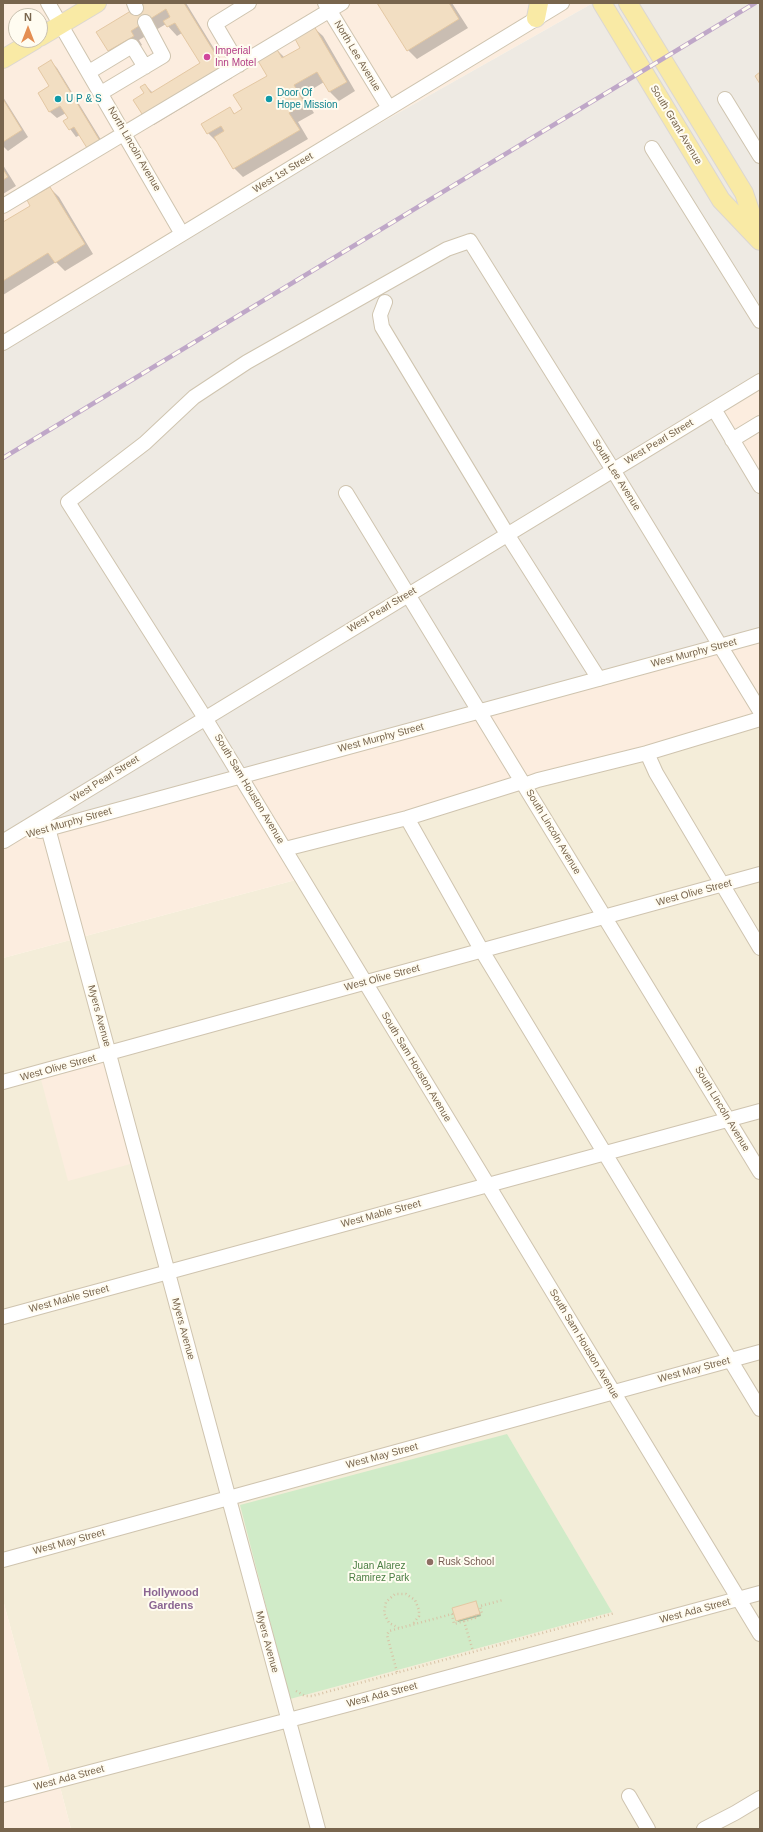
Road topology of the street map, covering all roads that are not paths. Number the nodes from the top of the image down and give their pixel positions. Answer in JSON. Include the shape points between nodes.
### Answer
{"nodes":[{"id":1,"x":48,"y":3,"type":"edge"},
{"id":2,"x":97,"y":3,"type":"edge"},
{"id":3,"x":249,"y":3,"type":"edge"},
{"id":4,"x":342,"y":3,"type":"edge"},
{"id":5,"x":562,"y":3,"type":"edge"},
{"id":6,"x":602,"y":3,"type":"edge"},
{"id":7,"x":628,"y":3,"type":"edge"},
{"id":8,"x":328,"y":7,"type":"edge"},
{"id":9,"x":537,"y":11,"type":"edge"},
{"id":10,"x":145,"y":22,"type":"dead end"},
{"id":11,"x":61,"y":24,"type":"junction"},
{"id":12,"x":48,"y":32,"type":"edge"},
{"id":13,"x":21,"y":48,"type":"edge"},
{"id":14,"x":3,"y":59,"type":"edge"},
{"id":15,"x":239,"y":65,"type":"junction"},
{"id":16,"x":145,"y":67,"type":"junction"},
{"id":17,"x":89,"y":72,"type":"junction"},
{"id":18,"x":101,"y":93,"type":"junction"},
{"id":19,"x":725,"y":99,"type":"dead end"},
{"id":20,"x":389,"y":108,"type":"junction"},
{"id":21,"x":125,"y":134,"type":"junction"},
{"id":22,"x":652,"y":148,"type":"dead end"},
{"id":23,"x":760,"y":156,"type":"edge"},
{"id":24,"x":3,"y":206,"type":"edge"},
{"id":25,"x":182,"y":234,"type":"junction"},
{"id":26,"x":385,"y":302,"type":"dead end"},
{"id":27,"x":760,"y":321,"type":"edge"},
{"id":28,"x":3,"y":343,"type":"edge"},
{"id":29,"x":760,"y":381,"type":"edge"},
{"id":30,"x":714,"y":409,"type":"junction"},
{"id":31,"x":760,"y":423,"type":"edge"},
{"id":32,"x":732,"y":440,"type":"junction"},
{"id":33,"x":755,"y":468,"type":"edge"},
{"id":34,"x":613,"y":470,"type":"junction"},
{"id":35,"x":760,"y":486,"type":"edge"},
{"id":36,"x":346,"y":493,"type":"dead end"},
{"id":37,"x":68,"y":502,"type":"joint"},
{"id":38,"x":507,"y":534,"type":"junction"},
{"id":39,"x":408,"y":594,"type":"junction"},
{"id":40,"x":760,"y":636,"type":"edge"},
{"id":41,"x":721,"y":646,"type":"junction"},
{"id":42,"x":599,"y":679,"type":"junction"},
{"id":43,"x":760,"y":711,"type":"edge"},
{"id":44,"x":479,"y":712,"type":"junction"},
{"id":45,"x":205,"y":718,"type":"junction"},
{"id":46,"x":760,"y":719,"type":"edge"},
{"id":47,"x":647,"y":753,"type":"junction"},
{"id":48,"x":241,"y":776,"type":"junction"},
{"id":49,"x":523,"y":783,"type":"junction"},
{"id":50,"x":408,"y":818,"type":"junction"},
{"id":51,"x":48,"y":828,"type":"junction"},
{"id":52,"x":4,"y":841,"type":"edge"},
{"id":53,"x":285,"y":849,"type":"junction"},
{"id":54,"x":760,"y":874,"type":"edge"},
{"id":55,"x":721,"y":885,"type":"junction"},
{"id":56,"x":604,"y":917,"type":"junction"},
{"id":57,"x":760,"y":948,"type":"edge"},
{"id":58,"x":482,"y":951,"type":"junction"},
{"id":59,"x":366,"y":983,"type":"junction"},
{"id":60,"x":109,"y":1053,"type":"junction"},
{"id":61,"x":3,"y":1082,"type":"edge"},
{"id":62,"x":760,"y":1111,"type":"edge"},
{"id":63,"x":728,"y":1120,"type":"junction"},
{"id":64,"x":605,"y":1153,"type":"junction"},
{"id":65,"x":760,"y":1172,"type":"edge"},
{"id":66,"x":488,"y":1185,"type":"junction"},
{"id":67,"x":168,"y":1272,"type":"junction"},
{"id":68,"x":3,"y":1317,"type":"edge"},
{"id":69,"x":760,"y":1352,"type":"edge"},
{"id":70,"x":731,"y":1360,"type":"junction"},
{"id":71,"x":614,"y":1393,"type":"junction"},
{"id":72,"x":760,"y":1409,"type":"edge"},
{"id":73,"x":229,"y":1498,"type":"junction"},
{"id":74,"x":3,"y":1560,"type":"edge"},
{"id":75,"x":760,"y":1592,"type":"edge"},
{"id":76,"x":738,"y":1599,"type":"junction"},
{"id":77,"x":760,"y":1634,"type":"edge"},
{"id":78,"x":288,"y":1719,"type":"junction"},
{"id":79,"x":3,"y":1795,"type":"edge"},
{"id":80,"x":629,"y":1796,"type":"dead end"},
{"id":81,"x":760,"y":1798,"type":"edge"},
{"id":82,"x":318,"y":1829,"type":"edge"},
{"id":83,"x":648,"y":1829,"type":"edge"},
{"id":84,"x":704,"y":1829,"type":"edge"}],
"edges":[{"from":1,"to":11,"type":"street","name":"North Lincoln Avenue"},
{"from":2,"to":11,"type":"main road"},
{"from":3,"to":15,"type":"street","via":[[214,24]]},
{"from":4,"to":8,"type":"street"},
{"from":5,"to":9,"type":"street","name":"West 1st Street"},
{"from":6,"to":7,"type":"main road","name":"South Grant Avenue","via":[[721,200],[760,241],[744,193]]},
{"from":8,"to":15,"type":"street"},
{"from":8,"to":20,"type":"street","name":"North Lee Avenue"},
{"from":9,"to":20,"type":"street","name":"West 1st Street"},
{"from":10,"to":16,"type":"street","via":[[163,56]]},
{"from":11,"to":12,"type":"main road"},
{"from":11,"to":17,"type":"street","name":"North Lincoln Avenue"},
{"from":13,"to":14,"type":"main road"},
{"from":15,"to":21,"type":"street"},
{"from":16,"to":17,"type":"street","via":[[132,46]]},
{"from":16,"to":18,"type":"street"},
{"from":17,"to":18,"type":"street","name":"North Lincoln Avenue"},
{"from":18,"to":21,"type":"street","name":"North Lincoln Avenue"},
{"from":19,"to":23,"type":"street"},
{"from":20,"to":25,"type":"street","name":"West 1st Street"},
{"from":21,"to":24,"type":"street"},
{"from":21,"to":25,"type":"street","name":"North Lincoln Avenue"},
{"from":22,"to":27,"type":"street"},
{"from":25,"to":28,"type":"street","name":"West 1st Street"},
{"from":26,"to":38,"type":"street","via":[[380,315],[382,327]]},
{"from":29,"to":30,"type":"street","name":"West Pearl Street"},
{"from":30,"to":32,"type":"street"},
{"from":30,"to":34,"type":"street","name":"West Pearl Street"},
{"from":31,"to":32,"type":"street"},
{"from":32,"to":33,"type":"street"},
{"from":33,"to":35,"type":"street"},
{"from":34,"to":37,"type":"street","name":"South Lee Avenue","via":[[470,241],[447,249],[247,362],[194,397],[145,443]]},
{"from":34,"to":38,"type":"street","name":"West Pearl Street"},
{"from":34,"to":41,"type":"street","name":"South Lee Avenue"},
{"from":36,"to":39,"type":"street","name":"South Lincoln Avenue"},
{"from":37,"to":45,"type":"street","name":"South Sam Houston Avenue"},
{"from":38,"to":39,"type":"street","name":"West Pearl Street"},
{"from":38,"to":42,"type":"street"},
{"from":39,"to":44,"type":"street","name":"South Lincoln Avenue"},
{"from":39,"to":45,"type":"street","name":"West Pearl Street"},
{"from":40,"to":41,"type":"street","name":"West Murphy Street"},
{"from":41,"to":42,"type":"street","name":"West Murphy Street"},
{"from":41,"to":43,"type":"street","name":"South Lee Avenue"},
{"from":42,"to":44,"type":"street","name":"West Murphy Street"},
{"from":44,"to":48,"type":"street","name":"West Murphy Street"},
{"from":44,"to":49,"type":"street","name":"South Lincoln Avenue"},
{"from":45,"to":48,"type":"street","name":"South Sam Houston Avenue"},
{"from":45,"to":52,"type":"street","name":"West Pearl Street"},
{"from":46,"to":47,"type":"street"},
{"from":47,"to":49,"type":"street"},
{"from":47,"to":55,"type":"street"},
{"from":48,"to":51,"type":"street","name":"West Murphy Street"},
{"from":48,"to":53,"type":"street","name":"South Sam Houston Avenue"},
{"from":49,"to":50,"type":"street"},
{"from":49,"to":56,"type":"street","name":"South Lincoln Avenue"},
{"from":50,"to":53,"type":"street"},
{"from":50,"to":58,"type":"street"},
{"from":51,"to":52,"type":"street","name":"West Murphy Street"},
{"from":51,"to":60,"type":"street","name":"Myers Avenue"},
{"from":53,"to":59,"type":"street","name":"South Sam Houston Avenue"},
{"from":54,"to":55,"type":"street","name":"West Olive Street"},
{"from":55,"to":56,"type":"street","name":"West Olive Street"},
{"from":55,"to":57,"type":"street"},
{"from":56,"to":58,"type":"street","name":"West Olive Street"},
{"from":56,"to":63,"type":"street","name":"South Lincoln Avenue"},
{"from":58,"to":59,"type":"street","name":"West Olive Street"},
{"from":58,"to":64,"type":"street"},
{"from":59,"to":60,"type":"street","name":"West Olive Street"},
{"from":59,"to":66,"type":"street","name":"South Sam Houston Avenue"},
{"from":60,"to":61,"type":"street","name":"West Olive Street"},
{"from":60,"to":67,"type":"street","name":"Myers Avenue"},
{"from":62,"to":63,"type":"street","name":"West Mable Street"},
{"from":63,"to":64,"type":"street","name":"West Mable Street"},
{"from":63,"to":65,"type":"street","name":"South Lincoln Avenue"},
{"from":64,"to":66,"type":"street","name":"West Mable Street"},
{"from":64,"to":70,"type":"street"},
{"from":66,"to":67,"type":"street","name":"West Mable Street"},
{"from":66,"to":71,"type":"street","name":"South Sam Houston Avenue"},
{"from":67,"to":68,"type":"street","name":"West Mable Street"},
{"from":67,"to":73,"type":"street","name":"Myers Avenue"},
{"from":69,"to":70,"type":"street","name":"West May Street"},
{"from":70,"to":71,"type":"street","name":"West May Street"},
{"from":70,"to":72,"type":"street"},
{"from":71,"to":73,"type":"street","name":"West May Street"},
{"from":71,"to":76,"type":"street","name":"South Sam Houston Avenue"},
{"from":73,"to":74,"type":"street","name":"West May Street"},
{"from":73,"to":78,"type":"street","name":"Myers Avenue"},
{"from":75,"to":76,"type":"street","name":"West Ada Street"},
{"from":76,"to":77,"type":"street","name":"South Sam Houston Avenue"},
{"from":76,"to":78,"type":"street","name":"West Ada Street"},
{"from":78,"to":79,"type":"street","name":"West Ada Street"},
{"from":78,"to":82,"type":"street","name":"Myers Avenue"},
{"from":80,"to":83,"type":"street"},
{"from":81,"to":84,"type":"street"}]}
